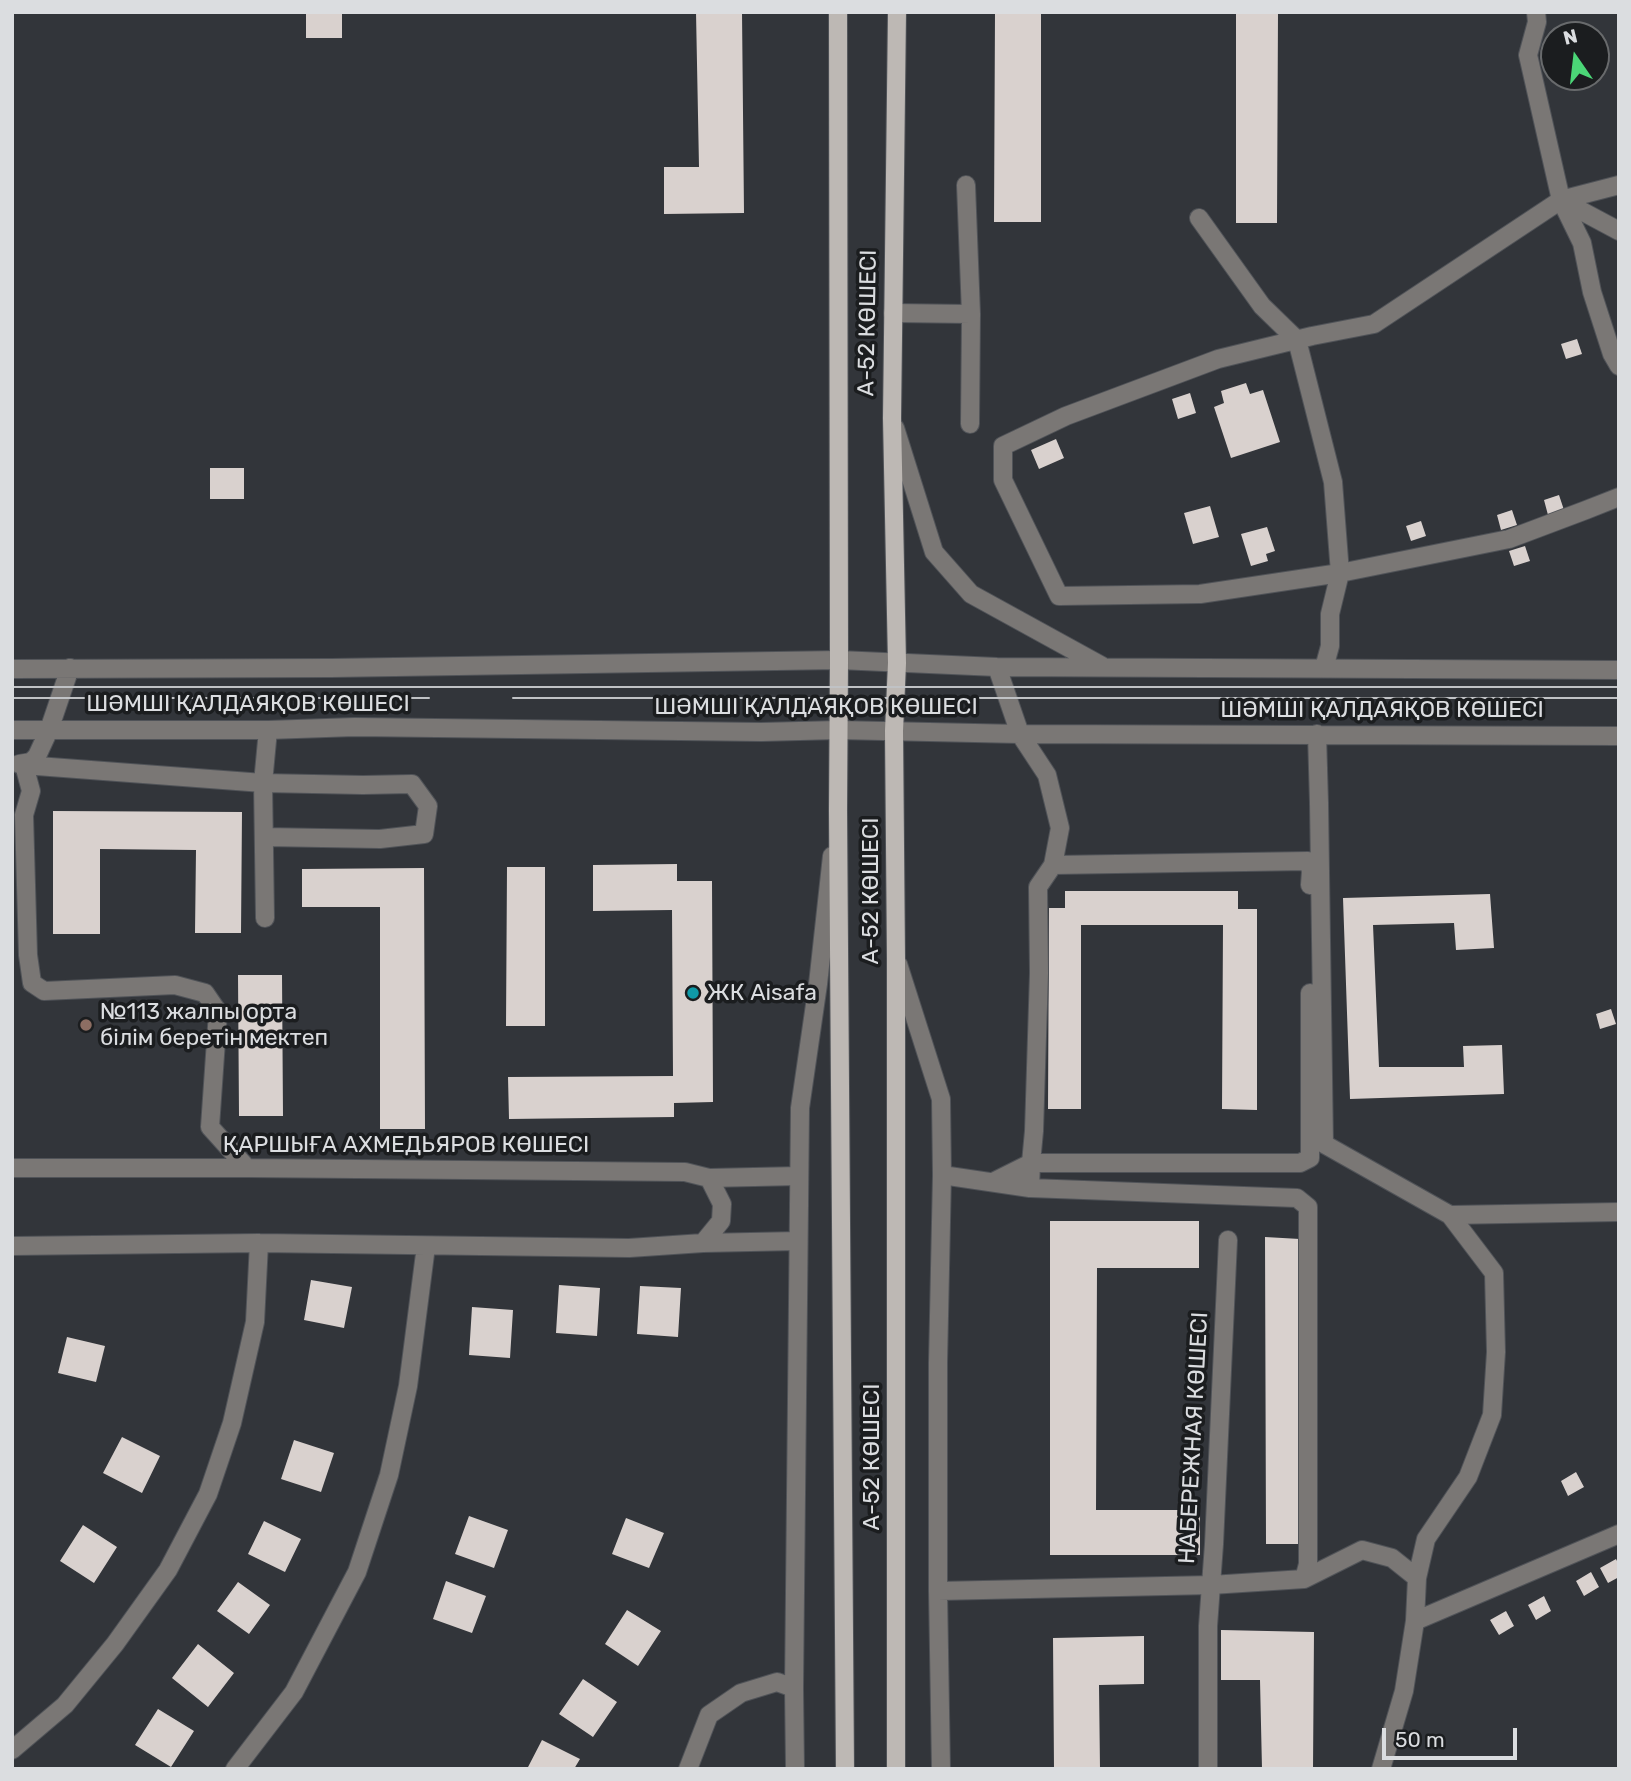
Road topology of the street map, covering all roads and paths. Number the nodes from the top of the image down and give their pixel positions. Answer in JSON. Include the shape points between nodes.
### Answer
{"nodes":[{"id":1,"x":838,"y":12,"type":"edge"},
{"id":2,"x":897,"y":12,"type":"edge"},
{"id":3,"x":1536,"y":12,"type":"edge"},
{"id":4,"x":965,"y":185,"type":"dead end"},
{"id":5,"x":1619,"y":185,"type":"edge"},
{"id":6,"x":1561,"y":200,"type":"junction"},
{"id":7,"x":1199,"y":218,"type":"dead end"},
{"id":8,"x":1619,"y":231,"type":"edge"},
{"id":9,"x":893,"y":313,"type":"junction"},
{"id":10,"x":971,"y":314,"type":"junction"},
{"id":11,"x":1297,"y":340,"type":"junction"},
{"id":12,"x":1619,"y":366,"type":"edge"},
{"id":13,"x":892,"y":418,"type":"junction"},
{"id":14,"x":970,"y":424,"type":"dead end"},
{"id":15,"x":1619,"y":497,"type":"edge"},
{"id":16,"x":1340,"y":573,"type":"junction"},
{"id":17,"x":839,"y":660,"type":"junction"},
{"id":18,"x":897,"y":663,"type":"junction"},
{"id":19,"x":997,"y":667,"type":"junction"},
{"id":20,"x":1104,"y":667,"type":"junction"},
{"id":21,"x":70,"y":668,"type":"junction"},
{"id":22,"x":1324,"y":668,"type":"junction"},
{"id":23,"x":12,"y":669,"type":"edge"},
{"id":24,"x":1619,"y":670,"type":"edge"},
{"id":25,"x":12,"y":730,"type":"edge"},
{"id":26,"x":49,"y":730,"type":"junction"},
{"id":27,"x":268,"y":730,"type":"junction"},
{"id":28,"x":838,"y":730,"type":"junction"},
{"id":29,"x":894,"y":732,"type":"junction"},
{"id":30,"x":1020,"y":734,"type":"junction"},
{"id":31,"x":1317,"y":734,"type":"junction"},
{"id":32,"x":1619,"y":736,"type":"edge"},
{"id":33,"x":18,"y":764,"type":"edge"},
{"id":34,"x":263,"y":783,"type":"junction"},
{"id":35,"x":838,"y":811,"type":"junction"},
{"id":36,"x":264,"y":837,"type":"junction"},
{"id":37,"x":1053,"y":865,"type":"junction"},
{"id":38,"x":265,"y":918,"type":"dead end"},
{"id":39,"x":896,"y":959,"type":"junction"},
{"id":40,"x":1031,"y":1163,"type":"junction"},
{"id":41,"x":12,"y":1168,"type":"edge"},
{"id":42,"x":247,"y":1168,"type":"junction"},
{"id":43,"x":942,"y":1175,"type":"junction"},
{"id":44,"x":799,"y":1176,"type":"junction"},
{"id":45,"x":709,"y":1178,"type":"junction"},
{"id":46,"x":993,"y":1182,"type":"junction"},
{"id":47,"x":1030,"y":1188,"type":"junction"},
{"id":48,"x":1619,"y":1212,"type":"edge"},
{"id":49,"x":1450,"y":1215,"type":"junction"},
{"id":50,"x":1228,"y":1240,"type":"dead end"},
{"id":51,"x":798,"y":1241,"type":"junction"},
{"id":52,"x":259,"y":1243,"type":"junction"},
{"id":53,"x":703,"y":1243,"type":"junction"},
{"id":54,"x":12,"y":1246,"type":"edge"},
{"id":55,"x":426,"y":1246,"type":"junction"},
{"id":56,"x":1619,"y":1534,"type":"edge"},
{"id":57,"x":1304,"y":1578,"type":"junction"},
{"id":58,"x":1418,"y":1578,"type":"junction"},
{"id":59,"x":1211,"y":1585,"type":"junction"},
{"id":60,"x":938,"y":1591,"type":"junction"},
{"id":61,"x":1415,"y":1621,"type":"junction"},
{"id":62,"x":794,"y":1688,"type":"junction"},
{"id":63,"x":12,"y":1750,"type":"edge"},
{"id":64,"x":235,"y":1769,"type":"edge"},
{"id":65,"x":688,"y":1769,"type":"edge"},
{"id":66,"x":795,"y":1769,"type":"edge"},
{"id":67,"x":845,"y":1769,"type":"edge"},
{"id":68,"x":896,"y":1769,"type":"edge"},
{"id":69,"x":941,"y":1769,"type":"edge"},
{"id":70,"x":1208,"y":1769,"type":"edge"},
{"id":71,"x":1381,"y":1769,"type":"edge"}],
"edges":[{"from":1,"to":17,"type":"main road","name":"А-52 КӨШЕСІ"},
{"from":2,"to":9,"type":"main road","name":"А-52 КӨШЕСІ"},
{"from":3,"to":6,"type":"street","via":[[1528,55]]},
{"from":4,"to":10,"type":"street"},
{"from":5,"to":6,"type":"street"},
{"from":6,"to":8,"type":"street"},
{"from":6,"to":11,"type":"street","via":[[1374,324]]},
{"from":6,"to":12,"type":"street","via":[[1582,243],[1592,292]]},
{"from":7,"to":11,"type":"street","via":[[1262,306]]},
{"from":9,"to":10,"type":"street"},
{"from":9,"to":13,"type":"main road","name":"А-52 КӨШЕСІ"},
{"from":10,"to":14,"type":"street"},
{"from":11,"to":16,"type":"street","via":[[1333,482]]},
{"from":11,"to":16,"type":"street","via":[[1218,359],[1078,411],[1003,446],[1003,480],[1059,596],[1200,594]]},
{"from":13,"to":18,"type":"main road","name":"А-52 КӨШЕСІ"},
{"from":13,"to":20,"type":"street","via":[[934,552],[971,594]]},
{"from":15,"to":16,"type":"street","via":[[1509,538]]},
{"from":16,"to":22,"type":"street"},
{"from":17,"to":18,"type":"street","name":"ШӘМШІ ҚАЛДАЯҚОВ КӨШЕСІ"},
{"from":17,"to":21,"type":"street","name":"ШӘМШІ ҚАЛДАЯҚОВ КӨШЕСІ"},
{"from":17,"to":28,"type":"main road","name":"А-52 КӨШЕСІ"},
{"from":18,"to":19,"type":"street","name":"ШӘМШІ ҚАЛДАЯҚОВ КӨШЕСІ"},
{"from":18,"to":29,"type":"main road","name":"А-52 КӨШЕСІ"},
{"from":19,"to":20,"type":"street","name":"ШӘМШІ ҚАЛДАЯҚОВ КӨШЕСІ"},
{"from":19,"to":30,"type":"street"},
{"from":20,"to":22,"type":"street","name":"ШӘМШІ ҚАЛДАЯҚОВ КӨШЕСІ"},
{"from":21,"to":23,"type":"street","name":"ШӘМШІ ҚАЛДАЯҚОВ КӨШЕСІ"},
{"from":21,"to":26,"type":"street"},
{"from":22,"to":24,"type":"street","name":"ШӘМШІ ҚАЛДАЯҚОВ КӨШЕСІ"},
{"from":25,"to":26,"type":"street","name":"ШӘМШІ ҚАЛДАЯҚОВ КӨШЕСІ"},
{"from":26,"to":27,"type":"street","name":"ШӘМШІ ҚАЛДАЯҚОВ КӨШЕСІ"},
{"from":26,"to":33,"type":"street","via":[[32,762]]},
{"from":27,"to":28,"type":"street","name":"ШӘМШІ ҚАЛДАЯҚОВ КӨШЕСІ"},
{"from":27,"to":34,"type":"street"},
{"from":28,"to":29,"type":"street","name":"ШӘМШІ ҚАЛДАЯҚОВ КӨШЕСІ"},
{"from":28,"to":35,"type":"main road","name":"А-52 КӨШЕСІ"},
{"from":29,"to":30,"type":"street","name":"ШӘМШІ ҚАЛДАЯҚОВ КӨШЕСІ"},
{"from":29,"to":39,"type":"main road","name":"А-52 КӨШЕСІ"},
{"from":30,"to":31,"type":"street","name":"ШӘМШІ ҚАЛДАЯҚОВ КӨШЕСІ"},
{"from":30,"to":37,"type":"street","via":[[1047,775],[1060,828]]},
{"from":31,"to":32,"type":"street","name":"ШӘМШІ ҚАЛДАЯҚОВ КӨШЕСІ"},
{"from":31,"to":49,"type":"street","via":[[1324,1144]]},
{"from":33,"to":34,"type":"street"},
{"from":33,"to":42,"type":"street","via":[[31,791],[24,815],[32,983],[44,991],[175,985],[205,993],[218,1012],[210,1127]]},
{"from":34,"to":36,"type":"street"},
{"from":34,"to":36,"type":"street","via":[[412,784],[428,806],[424,834],[380,839]]},
{"from":35,"to":44,"type":"street","via":[[800,1108]]},
{"from":35,"to":67,"type":"main road","name":"А-52 КӨШЕСІ"},
{"from":36,"to":38,"type":"street"},
{"from":37,"to":40,"type":"street","via":[[1038,887]]},
{"from":37,"to":40,"type":"street","via":[[1308,861],[1310,1158],[1300,1163]]},
{"from":39,"to":43,"type":"street","via":[[941,1099]]},
{"from":39,"to":68,"type":"main road","name":"А-52 КӨШЕСІ"},
{"from":40,"to":46,"type":"street"},
{"from":40,"to":47,"type":"street"},
{"from":41,"to":42,"type":"street","name":"ҚАРШЫҒА АХМЕДЬЯРОВ КӨШЕСІ"},
{"from":42,"to":45,"type":"street","name":"ҚАРШЫҒА АХМЕДЬЯРОВ КӨШЕСІ","via":[[685,1172]]},
{"from":43,"to":46,"type":"street"},
{"from":43,"to":60,"type":"street"},
{"from":44,"to":45,"type":"street","name":"ҚАРШЫҒА АХМЕДЬЯРОВ КӨШЕСІ"},
{"from":44,"to":51,"type":"street"},
{"from":45,"to":53,"type":"street","via":[[722,1204],[721,1221]]},
{"from":46,"to":47,"type":"street"},
{"from":47,"to":57,"type":"street","via":[[1297,1198],[1308,1207],[1308,1564]]},
{"from":48,"to":49,"type":"street"},
{"from":49,"to":58,"type":"street","via":[[1494,1273],[1492,1415],[1468,1477],[1426,1539]]},
{"from":50,"to":59,"type":"street","name":"НАБЕРЕЖНАЯ КӨШЕСІ"},
{"from":51,"to":53,"type":"street"},
{"from":51,"to":62,"type":"street"},
{"from":52,"to":54,"type":"street"},
{"from":52,"to":55,"type":"street"},
{"from":52,"to":63,"type":"street","via":[[255,1322],[232,1423],[208,1494],[168,1570],[115,1644],[65,1705]]},
{"from":53,"to":55,"type":"street","via":[[629,1248]]},
{"from":55,"to":64,"type":"street","via":[[408,1386],[389,1475],[357,1572],[294,1692]]},
{"from":56,"to":61,"type":"street"},
{"from":57,"to":58,"type":"street","name":"НАБЕРЕЖНАЯ КӨШЕСІ","via":[[1362,1550],[1392,1558]]},
{"from":57,"to":59,"type":"street","name":"НАБЕРЕЖНАЯ КӨШЕСІ"},
{"from":58,"to":61,"type":"street"},
{"from":59,"to":60,"type":"street"},
{"from":59,"to":70,"type":"street"},
{"from":60,"to":69,"type":"street"},
{"from":61,"to":71,"type":"street","via":[[1404,1691]]},
{"from":62,"to":65,"type":"street","via":[[777,1682],[741,1693],[709,1714]]},
{"from":62,"to":66,"type":"street"}]}
